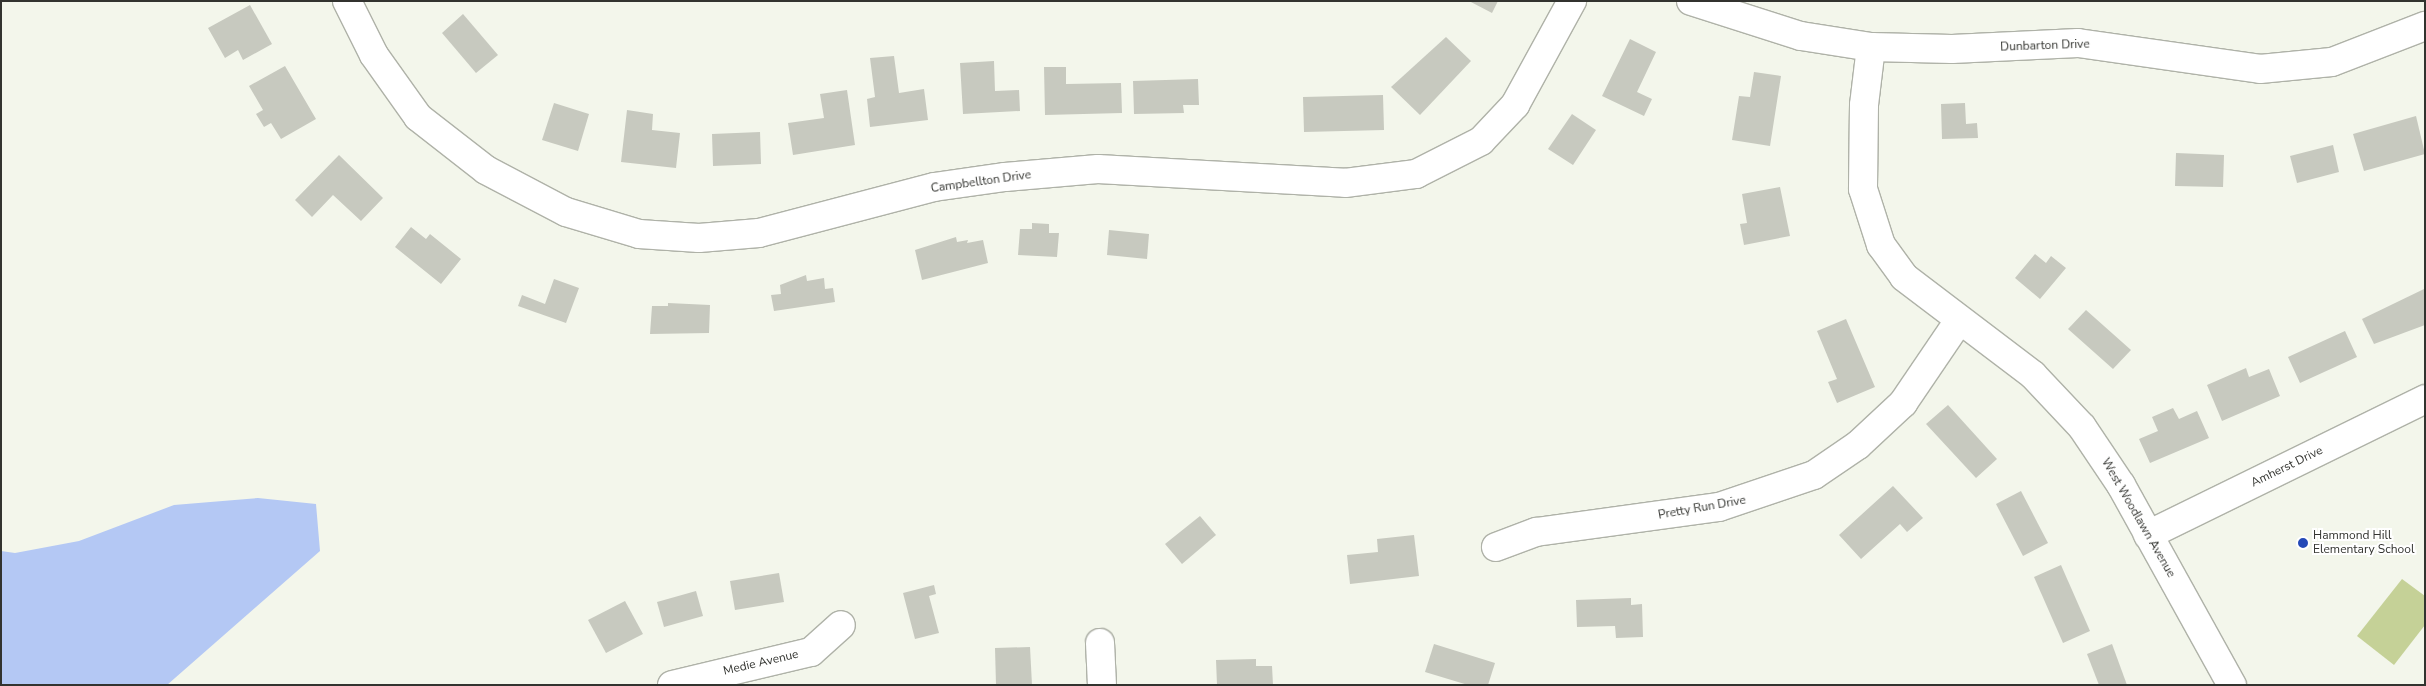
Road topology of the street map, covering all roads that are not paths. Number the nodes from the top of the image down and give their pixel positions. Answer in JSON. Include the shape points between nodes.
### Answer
{"nodes":[{"id":1,"x":347,"y":1,"type":"edge"},
{"id":2,"x":1572,"y":1,"type":"edge"},
{"id":3,"x":1691,"y":1,"type":"edge"},
{"id":4,"x":2425,"y":26,"type":"edge"},
{"id":5,"x":1872,"y":47,"type":"junction"},
{"id":6,"x":1958,"y":322,"type":"junction"},
{"id":7,"x":2425,"y":399,"type":"edge"},
{"id":8,"x":2148,"y":535,"type":"junction"},
{"id":9,"x":1496,"y":547,"type":"dead end"},
{"id":10,"x":841,"y":625,"type":"dead end"},
{"id":11,"x":1100,"y":643,"type":"dead end"},
{"id":12,"x":672,"y":685,"type":"edge"},
{"id":13,"x":1102,"y":685,"type":"edge"},
{"id":14,"x":2232,"y":685,"type":"edge"}],
"edges":[{"from":1,"to":2,"type":"street","name":"Campbellton Drive","via":[[374,55],[413,111],[435,134],[486,170],[566,212],[639,234],[699,238],[759,233],[934,187],[1005,177],[1098,169],[1345,183],[1416,174],[1481,141],[1515,106]]},
{"from":3,"to":5,"type":"street","name":"Dunbarton Drive","via":[[1802,36]]},
{"from":4,"to":5,"type":"street","name":"Dunbarton Drive","via":[[2346,58],[2284,69],[2078,43],[1952,49]]},
{"from":5,"to":6,"type":"street","name":"West Woodlawn Avenue","via":[[1864,104],[1863,189],[1872,227],[1904,277]]},
{"from":6,"to":8,"type":"street","name":"West Woodlawn Avenue","via":[[2000,348],[2058,400],[2102,455]]},
{"from":6,"to":9,"type":"street","name":"Pretty Run Drive","via":[[1903,403],[1858,445],[1814,475],[1719,507],[1536,532]]},
{"from":7,"to":8,"type":"street","name":"Amherst Drive"},
{"from":8,"to":14,"type":"street","name":"West Woodlawn Avenue"},
{"from":10,"to":12,"type":"street","name":"Medie Avenue","via":[[811,652]]},
{"from":11,"to":13,"type":"street"}]}
